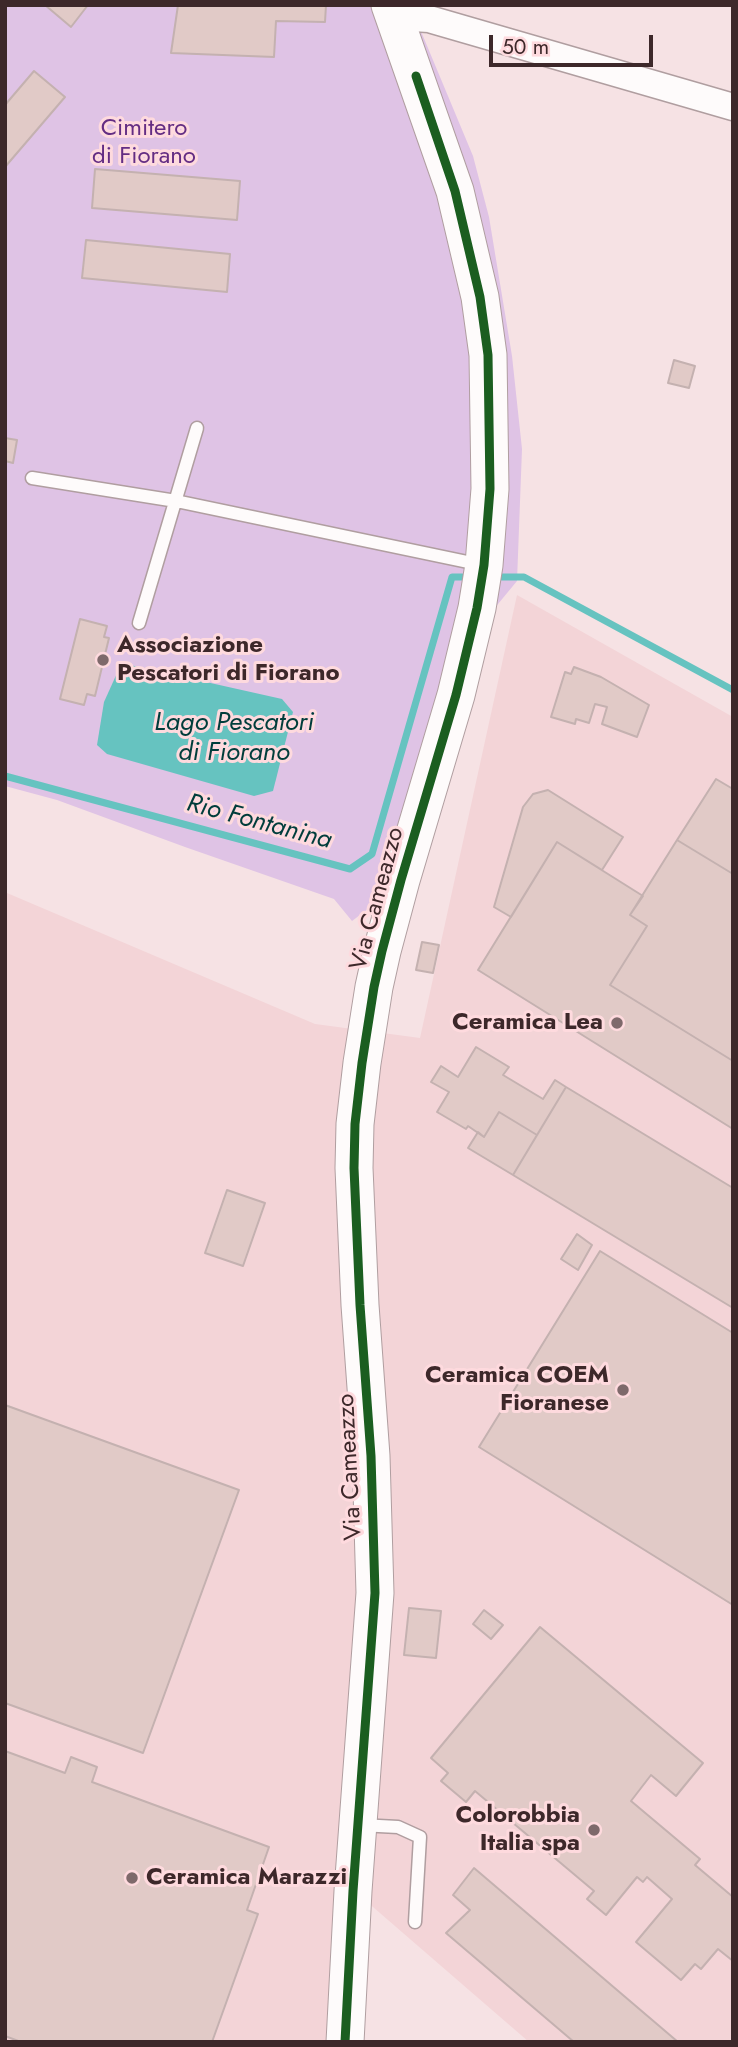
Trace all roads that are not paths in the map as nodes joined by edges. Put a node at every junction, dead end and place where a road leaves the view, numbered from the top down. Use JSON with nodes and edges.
{"nodes":[{"id":1,"x":394,"y":14,"type":"edge"},
{"id":2,"x":733,"y":107,"type":"edge"},
{"id":3,"x":197,"y":428,"type":"dead end"},
{"id":4,"x":32,"y":478,"type":"dead end"},
{"id":5,"x":176,"y":501,"type":"junction"},
{"id":6,"x":484,"y":565,"type":"junction"},
{"id":7,"x":139,"y":623,"type":"dead end"},
{"id":8,"x":358,"y":1825,"type":"junction"},
{"id":9,"x":415,"y":1922,"type":"dead end"},
{"id":10,"x":345,"y":2042,"type":"edge"}],
"edges":[{"from":1,"to":2,"type":"street"},
{"from":1,"to":6,"type":"street","name":"Via Cameazzo"},
{"from":3,"to":5,"type":"lane"},
{"from":4,"to":5,"type":"lane"},
{"from":5,"to":6,"type":"lane"},
{"from":5,"to":7,"type":"lane"},
{"from":6,"to":8,"type":"street","name":"Via Cameazzo"},
{"from":8,"to":9,"type":"lane"},
{"from":8,"to":10,"type":"street","name":"Via Cameazzo"}]}
